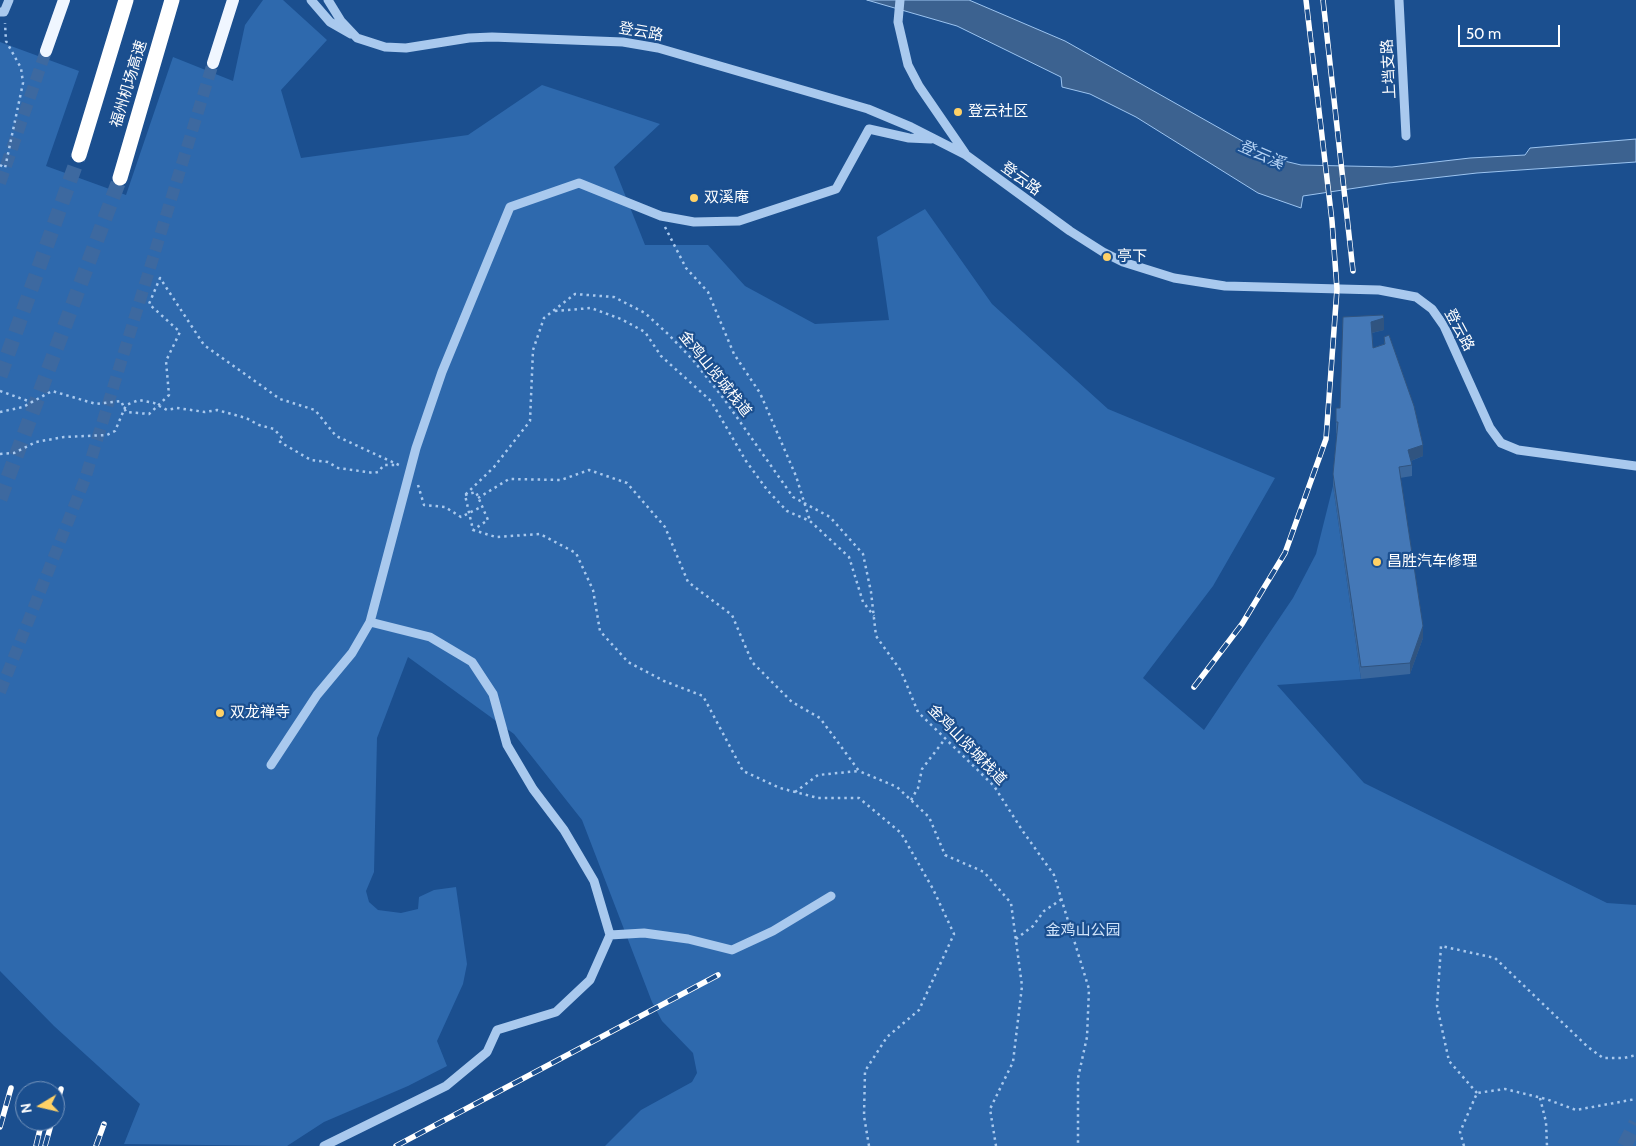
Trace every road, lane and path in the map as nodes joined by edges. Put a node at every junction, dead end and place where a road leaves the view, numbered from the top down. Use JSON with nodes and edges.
{"nodes":[{"id":1,"x":9,"y":0,"type":"edge"},
{"id":2,"x":64,"y":0,"type":"edge"},
{"id":3,"x":126,"y":0,"type":"edge"},
{"id":4,"x":172,"y":0,"type":"edge"},
{"id":5,"x":233,"y":0,"type":"edge"},
{"id":6,"x":311,"y":0,"type":"edge"},
{"id":7,"x":318,"y":0,"type":"edge"},
{"id":8,"x":328,"y":0,"type":"edge"},
{"id":9,"x":1399,"y":0,"type":"edge"},
{"id":10,"x":899,"y":4,"type":"edge"},
{"id":11,"x":2,"y":12,"type":"edge"},
{"id":12,"x":338,"y":27,"type":"junction"},
{"id":13,"x":358,"y":38,"type":"junction"},
{"id":14,"x":46,"y":51,"type":"tunnel mouth"},
{"id":15,"x":213,"y":63,"type":"tunnel mouth"},
{"id":16,"x":1406,"y":136,"type":"dead end"},
{"id":17,"x":935,"y":139,"type":"junction"},
{"id":18,"x":78,"y":155,"type":"tunnel mouth"},
{"id":19,"x":966,"y":155,"type":"junction"},
{"id":20,"x":0,"y":165,"type":"edge"},
{"id":21,"x":120,"y":178,"type":"tunnel mouth"},
{"id":22,"x":661,"y":216,"type":"junction"},
{"id":23,"x":555,"y":311,"type":"junction"},
{"id":24,"x":0,"y":391,"type":"edge"},
{"id":25,"x":32,"y":402,"type":"junction"},
{"id":26,"x":158,"y":405,"type":"junction"},
{"id":27,"x":124,"y":408,"type":"junction"},
{"id":28,"x":0,"y":412,"type":"edge"},
{"id":29,"x":0,"y":454,"type":"edge"},
{"id":30,"x":398,"y":465,"type":"junction"},
{"id":31,"x":1636,"y":466,"type":"edge"},
{"id":32,"x":408,"y":480,"type":"junction"},
{"id":33,"x":466,"y":495,"type":"junction"},
{"id":34,"x":478,"y":498,"type":"junction"},
{"id":35,"x":483,"y":506,"type":"junction"},
{"id":36,"x":810,"y":521,"type":"junction"},
{"id":37,"x":473,"y":530,"type":"junction"},
{"id":38,"x":874,"y":616,"type":"junction"},
{"id":39,"x":370,"y":622,"type":"junction"},
{"id":40,"x":945,"y":739,"type":"junction"},
{"id":41,"x":271,"y":765,"type":"dead end"},
{"id":42,"x":859,"y":771,"type":"junction"},
{"id":43,"x":795,"y":792,"type":"junction"},
{"id":44,"x":911,"y":800,"type":"junction"},
{"id":45,"x":832,"y":896,"type":"dead end"},
{"id":46,"x":1062,"y":899,"type":"junction"},
{"id":47,"x":610,"y":935,"type":"junction"},
{"id":48,"x":1016,"y":939,"type":"junction"},
{"id":49,"x":1636,"y":1055,"type":"edge"},
{"id":50,"x":1477,"y":1093,"type":"junction"},
{"id":51,"x":1540,"y":1098,"type":"junction"},
{"id":52,"x":1636,"y":1099,"type":"edge"},
{"id":53,"x":324,"y":1146,"type":"edge"},
{"id":54,"x":869,"y":1146,"type":"edge"},
{"id":55,"x":996,"y":1146,"type":"edge"},
{"id":56,"x":1078,"y":1146,"type":"edge"},
{"id":57,"x":1464,"y":1146,"type":"edge"},
{"id":58,"x":1547,"y":1146,"type":"edge"}],
"edges":[{"from":1,"to":11,"type":"street"},
{"from":2,"to":14,"type":"main road"},
{"from":3,"to":18,"type":"highway","name":"福州机场高速"},
{"from":4,"to":21,"type":"highway","name":"福州机场高速"},
{"from":5,"to":15,"type":"main road"},
{"from":6,"to":12,"type":"street"},
{"from":7,"to":12,"type":"street"},
{"from":8,"to":13,"type":"street","name":"登云路"},
{"from":9,"to":16,"type":"street","name":"上垱支路"},
{"from":10,"to":19,"type":"street"},
{"from":11,"to":20,"type":"path"},
{"from":12,"to":13,"type":"street"},
{"from":13,"to":17,"type":"street","name":"登云路"},
{"from":17,"to":19,"type":"street","name":"登云路"},
{"from":17,"to":22,"type":"street"},
{"from":19,"to":31,"type":"street","name":"登云路"},
{"from":22,"to":32,"type":"street"},
{"from":22,"to":36,"type":"path"},
{"from":23,"to":33,"type":"path","name":"金鸡山览城栈道","bridge":true},
{"from":23,"to":36,"type":"path"},
{"from":23,"to":38,"type":"path","name":"金鸡山览城栈道","bridge":true},
{"from":24,"to":25,"type":"path"},
{"from":25,"to":27,"type":"path"},
{"from":25,"to":28,"type":"path"},
{"from":26,"to":27,"type":"path"},
{"from":26,"to":27,"type":"path"},
{"from":26,"to":30,"type":"path"},
{"from":26,"to":30,"type":"path"},
{"from":27,"to":29,"type":"path"},
{"from":30,"to":32,"type":"path"},
{"from":32,"to":35,"type":"path"},
{"from":32,"to":39,"type":"street"},
{"from":33,"to":34,"type":"path"},
{"from":33,"to":37,"type":"path","bridge":true},
{"from":34,"to":35,"type":"path"},
{"from":34,"to":42,"type":"path"},
{"from":35,"to":37,"type":"path"},
{"from":36,"to":38,"type":"path"},
{"from":37,"to":43,"type":"path","bridge":true},
{"from":38,"to":40,"type":"path","name":"金鸡山览城栈道","bridge":true},
{"from":39,"to":41,"type":"street"},
{"from":39,"to":47,"type":"street"},
{"from":40,"to":44,"type":"path"},
{"from":40,"to":46,"type":"path","name":"金鸡山览城栈道","bridge":true},
{"from":42,"to":43,"type":"path"},
{"from":42,"to":44,"type":"path"},
{"from":43,"to":54,"type":"path","bridge":true},
{"from":44,"to":48,"type":"path"},
{"from":45,"to":47,"type":"street"},
{"from":46,"to":48,"type":"path"},
{"from":46,"to":56,"type":"path","name":"金鸡山览城栈道","bridge":true},
{"from":47,"to":53,"type":"street"},
{"from":48,"to":55,"type":"path"},
{"from":49,"to":50,"type":"path","bridge":true},
{"from":50,"to":51,"type":"path","bridge":true},
{"from":50,"to":57,"type":"path","bridge":true},
{"from":51,"to":52,"type":"path","bridge":true},
{"from":51,"to":58,"type":"path"}]}
